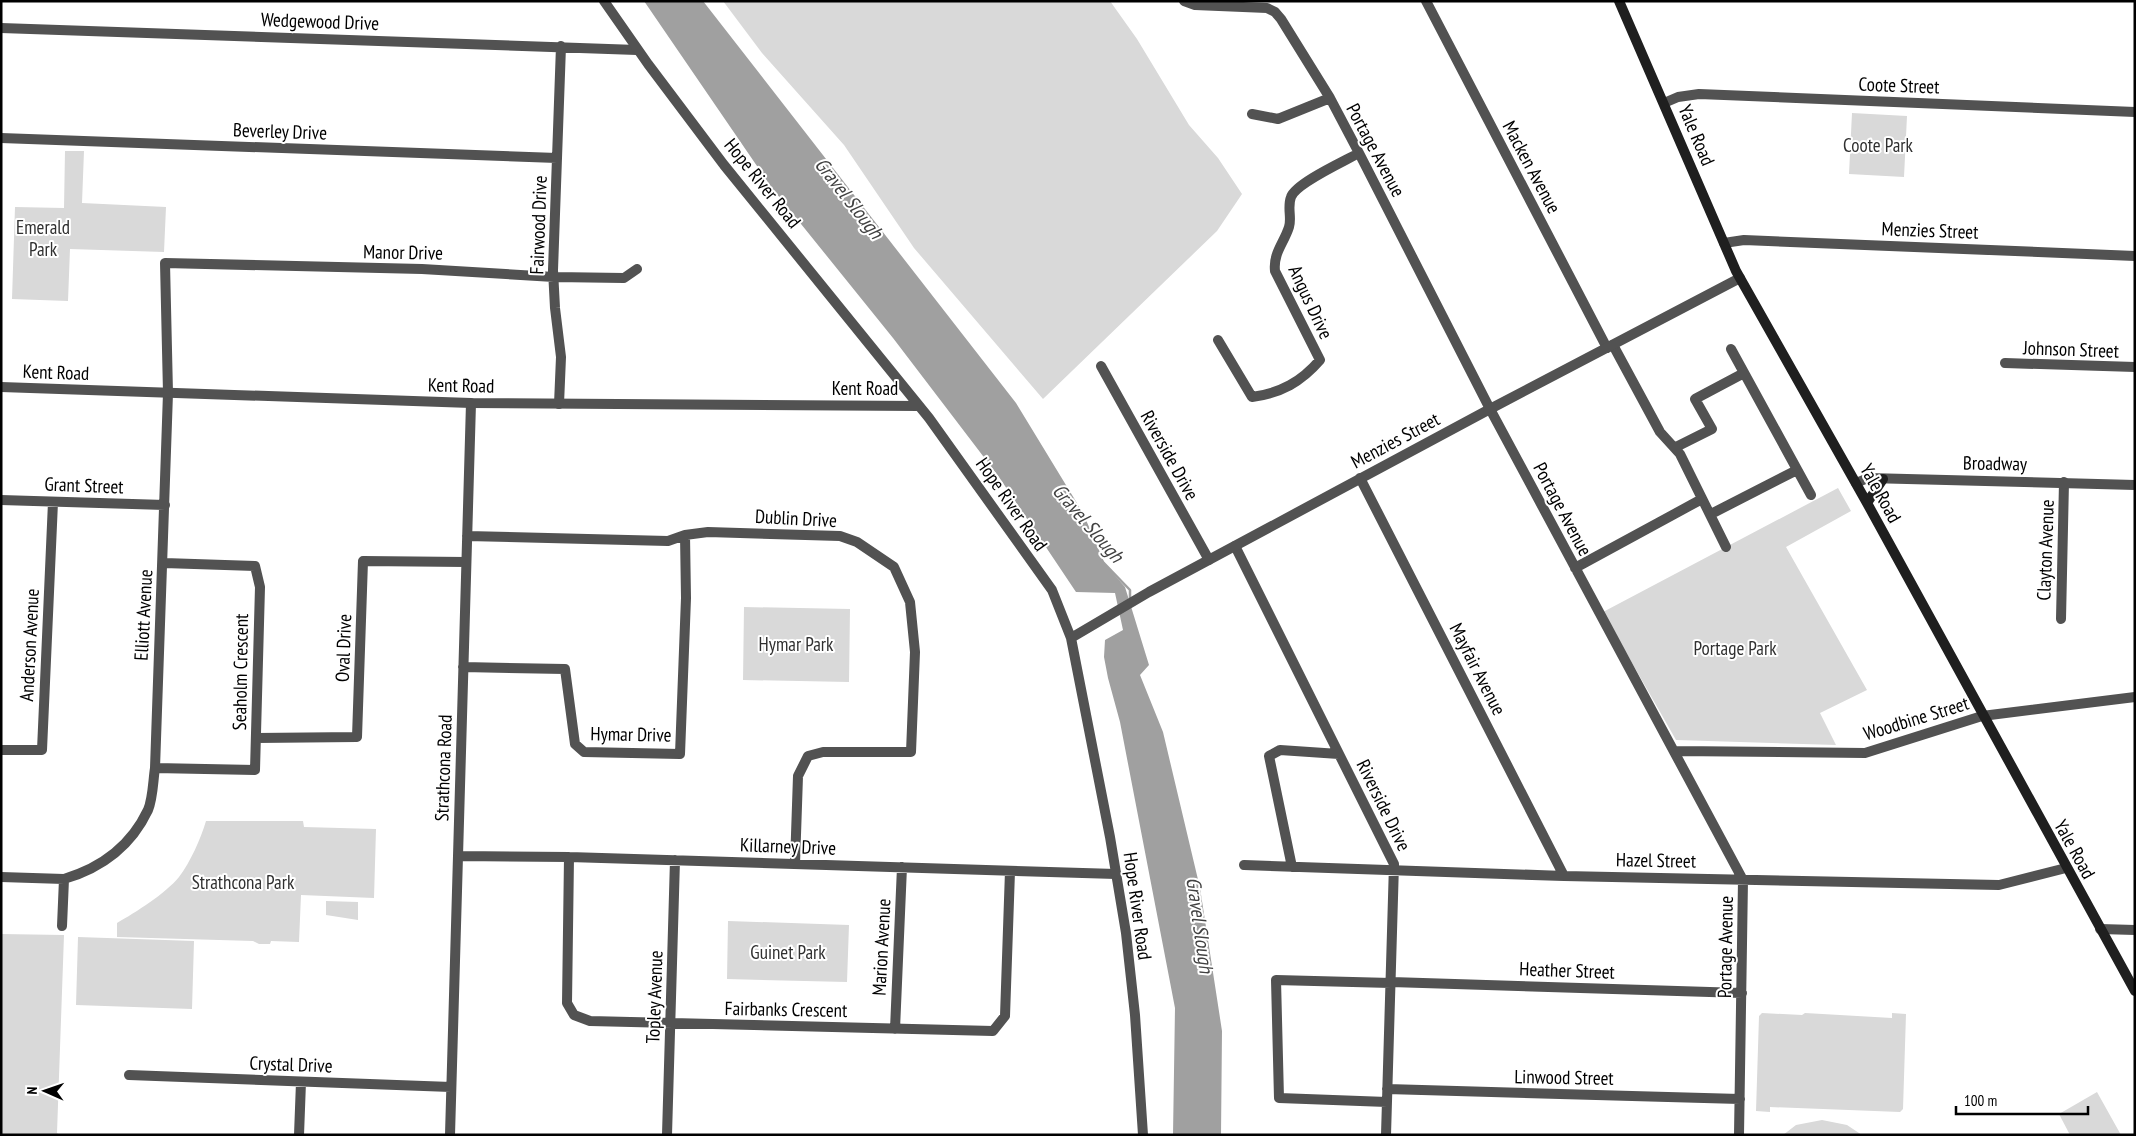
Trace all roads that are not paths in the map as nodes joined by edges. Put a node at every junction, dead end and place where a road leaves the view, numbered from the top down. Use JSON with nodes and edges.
{"nodes":[{"id":1,"x":604,"y":1,"type":"edge"},
{"id":2,"x":1184,"y":1,"type":"edge"},
{"id":3,"x":1426,"y":1,"type":"edge"},
{"id":4,"x":1619,"y":1,"type":"edge"},
{"id":5,"x":1,"y":28,"type":"edge"},
{"id":6,"x":561,"y":46,"type":"junction"},
{"id":7,"x":637,"y":50,"type":"junction"},
{"id":8,"x":1330,"y":98,"type":"junction"},
{"id":9,"x":1664,"y":103,"type":"junction"},
{"id":10,"x":2135,"y":112,"type":"edge"},
{"id":11,"x":1252,"y":114,"type":"dead end"},
{"id":12,"x":1,"y":138,"type":"edge"},
{"id":13,"x":1359,"y":153,"type":"junction"},
{"id":14,"x":557,"y":158,"type":"junction"},
{"id":15,"x":1724,"y":243,"type":"junction"},
{"id":16,"x":2135,"y":256,"type":"edge"},
{"id":17,"x":165,"y":263,"type":"joint"},
{"id":18,"x":637,"y":269,"type":"dead end"},
{"id":19,"x":554,"y":277,"type":"junction"},
{"id":20,"x":1740,"y":278,"type":"junction"},
{"id":21,"x":1218,"y":340,"type":"dead end"},
{"id":22,"x":1610,"y":347,"type":"junction"},
{"id":23,"x":1730,"y":349,"type":"dead end"},
{"id":24,"x":2005,"y":363,"type":"dead end"},
{"id":25,"x":1101,"y":366,"type":"dead end"},
{"id":26,"x":2135,"y":367,"type":"edge"},
{"id":27,"x":1744,"y":373,"type":"junction"},
{"id":28,"x":1,"y":387,"type":"edge"},
{"id":29,"x":168,"y":393,"type":"junction"},
{"id":30,"x":471,"y":403,"type":"junction"},
{"id":31,"x":560,"y":404,"type":"junction"},
{"id":32,"x":919,"y":406,"type":"junction"},
{"id":33,"x":1490,"y":409,"type":"junction"},
{"id":34,"x":1676,"y":447,"type":"junction"},
{"id":35,"x":1797,"y":470,"type":"junction"},
{"id":36,"x":1360,"y":478,"type":"junction"},
{"id":37,"x":1883,"y":478,"type":"junction"},
{"id":38,"x":2064,"y":482,"type":"junction"},
{"id":39,"x":1856,"y":483,"type":"junction"},
{"id":40,"x":2135,"y":485,"type":"edge"},
{"id":41,"x":1811,"y":495,"type":"dead end"},
{"id":42,"x":1702,"y":499,"type":"junction"},
{"id":43,"x":1,"y":500,"type":"edge"},
{"id":44,"x":53,"y":502,"type":"junction"},
{"id":45,"x":1867,"y":503,"type":"junction"},
{"id":46,"x":165,"y":504,"type":"junction"},
{"id":47,"x":1711,"y":514,"type":"junction"},
{"id":48,"x":685,"y":535,"type":"junction"},
{"id":49,"x":467,"y":536,"type":"junction"},
{"id":50,"x":1235,"y":546,"type":"junction"},
{"id":51,"x":1726,"y":547,"type":"dead end"},
{"id":52,"x":1209,"y":560,"type":"junction"},
{"id":53,"x":466,"y":562,"type":"junction"},
{"id":54,"x":164,"y":563,"type":"junction"},
{"id":55,"x":1575,"y":568,"type":"junction"},
{"id":56,"x":2061,"y":619,"type":"dead end"},
{"id":57,"x":1071,"y":638,"type":"junction"},
{"id":58,"x":463,"y":667,"type":"junction"},
{"id":59,"x":2135,"y":697,"type":"edge"},
{"id":60,"x":1982,"y":716,"type":"junction"},
{"id":61,"x":256,"y":738,"type":"junction"},
{"id":62,"x":1,"y":750,"type":"edge"},
{"id":63,"x":1676,"y":752,"type":"junction"},
{"id":64,"x":1339,"y":754,"type":"junction"},
{"id":65,"x":155,"y":768,"type":"junction"},
{"id":66,"x":458,"y":856,"type":"junction"},
{"id":67,"x":569,"y":857,"type":"junction"},
{"id":68,"x":675,"y":860,"type":"junction"},
{"id":69,"x":794,"y":864,"type":"junction"},
{"id":70,"x":1244,"y":865,"type":"dead end"},
{"id":71,"x":902,"y":867,"type":"junction"},
{"id":72,"x":1292,"y":867,"type":"junction"},
{"id":73,"x":2066,"y":868,"type":"junction"},
{"id":74,"x":1394,"y":870,"type":"junction"},
{"id":75,"x":1010,"y":871,"type":"junction"},
{"id":76,"x":1116,"y":874,"type":"junction"},
{"id":77,"x":1,"y":876,"type":"edge"},
{"id":78,"x":1564,"y":876,"type":"junction"},
{"id":79,"x":64,"y":879,"type":"junction"},
{"id":80,"x":1744,"y":880,"type":"junction"},
{"id":81,"x":62,"y":926,"type":"dead end"},
{"id":82,"x":2100,"y":928,"type":"junction"},
{"id":83,"x":2135,"y":930,"type":"edge"},
{"id":84,"x":1391,"y":982,"type":"junction"},
{"id":85,"x":2135,"y":991,"type":"edge"},
{"id":86,"x":1742,"y":993,"type":"junction"},
{"id":87,"x":670,"y":1023,"type":"junction"},
{"id":88,"x":895,"y":1029,"type":"junction"},
{"id":89,"x":129,"y":1075,"type":"dead end"},
{"id":90,"x":301,"y":1082,"type":"junction"},
{"id":91,"x":451,"y":1087,"type":"junction"},
{"id":92,"x":1387,"y":1090,"type":"junction"},
{"id":93,"x":1740,"y":1099,"type":"junction"},
{"id":94,"x":1387,"y":1102,"type":"junction"},
{"id":95,"x":299,"y":1135,"type":"edge"},
{"id":96,"x":450,"y":1135,"type":"edge"},
{"id":97,"x":667,"y":1135,"type":"edge"},
{"id":98,"x":1143,"y":1135,"type":"edge"},
{"id":99,"x":1386,"y":1135,"type":"edge"},
{"id":100,"x":1739,"y":1135,"type":"edge"}],
"edges":[{"from":1,"to":7,"type":"street","name":"Hope River Road"},
{"from":2,"to":8,"type":"street","name":"Portage Avenue"},
{"from":3,"to":22,"type":"street","name":"Macken Avenue"},
{"from":4,"to":9,"type":"main road","name":"Yale Road"},
{"from":5,"to":6,"type":"street","name":"Wedgewood Drive"},
{"from":6,"to":7,"type":"street","name":"Wedgewood Drive"},
{"from":6,"to":14,"type":"street","name":"Fairwood Drive"},
{"from":7,"to":32,"type":"street","name":"Hope River Road"},
{"from":8,"to":11,"type":"street"},
{"from":8,"to":13,"type":"street","name":"Portage Avenue"},
{"from":9,"to":10,"type":"street","name":"Coote Street"},
{"from":9,"to":15,"type":"main road","name":"Yale Road"},
{"from":12,"to":14,"type":"street","name":"Beverley Drive"},
{"from":13,"to":21,"type":"street","name":"Angus Drive"},
{"from":13,"to":33,"type":"street","name":"Portage Avenue"},
{"from":14,"to":19,"type":"street","name":"Fairwood Drive"},
{"from":15,"to":16,"type":"street","name":"Menzies Street"},
{"from":15,"to":20,"type":"main road","name":"Yale Road"},
{"from":17,"to":19,"type":"street","name":"Manor Drive"},
{"from":17,"to":29,"type":"street","name":"Elliott Avenue"},
{"from":18,"to":19,"type":"street","name":"Manor Drive"},
{"from":19,"to":31,"type":"street","name":"Fairwood Drive"},
{"from":20,"to":22,"type":"street","name":"Menzies Street"},
{"from":20,"to":39,"type":"main road","name":"Yale Road"},
{"from":22,"to":33,"type":"street","name":"Menzies Street"},
{"from":22,"to":34,"type":"street","name":"Macken Avenue"},
{"from":23,"to":27,"type":"street"},
{"from":24,"to":26,"type":"street","name":"Johnson Street"},
{"from":25,"to":52,"type":"street","name":"Riverside Drive"},
{"from":27,"to":34,"type":"street"},
{"from":27,"to":35,"type":"street"},
{"from":28,"to":29,"type":"street","name":"Kent Road"},
{"from":29,"to":30,"type":"street","name":"Kent Road"},
{"from":29,"to":46,"type":"street","name":"Elliott Avenue"},
{"from":30,"to":31,"type":"street","name":"Kent Road"},
{"from":30,"to":49,"type":"street","name":"Strathcona Road"},
{"from":31,"to":32,"type":"street","name":"Kent Road"},
{"from":32,"to":57,"type":"street","name":"Hope River Road"},
{"from":33,"to":36,"type":"street","name":"Menzies Street"},
{"from":33,"to":55,"type":"street","name":"Portage Avenue"},
{"from":34,"to":42,"type":"street","name":"Macken Avenue"},
{"from":35,"to":41,"type":"street"},
{"from":35,"to":47,"type":"street"},
{"from":36,"to":50,"type":"street","name":"Menzies Street"},
{"from":36,"to":78,"type":"street","name":"Mayfair Avenue"},
{"from":37,"to":38,"type":"street","name":"Broadway"},
{"from":37,"to":39,"type":"street","name":"Broadway"},
{"from":37,"to":45,"type":"main road"},
{"from":38,"to":40,"type":"street","name":"Broadway"},
{"from":38,"to":56,"type":"street","name":"Clayton Avenue"},
{"from":39,"to":45,"type":"main road","name":"Yale Road"},
{"from":42,"to":47,"type":"street","name":"Macken Avenue"},
{"from":42,"to":55,"type":"street"},
{"from":43,"to":44,"type":"street","name":"Grant Street"},
{"from":44,"to":46,"type":"street","name":"Grant Street"},
{"from":44,"to":62,"type":"street","name":"Anderson Avenue"},
{"from":45,"to":60,"type":"main road","name":"Yale Road"},
{"from":46,"to":54,"type":"street","name":"Elliott Avenue"},
{"from":47,"to":51,"type":"street","name":"Macken Avenue"},
{"from":48,"to":49,"type":"street","name":"Dublin Drive"},
{"from":48,"to":58,"type":"street","name":"Hymar Drive"},
{"from":48,"to":69,"type":"street","name":"Dublin Drive"},
{"from":49,"to":53,"type":"street","name":"Strathcona Road"},
{"from":50,"to":52,"type":"street","name":"Menzies Street"},
{"from":50,"to":64,"type":"street","name":"Riverside Drive"},
{"from":52,"to":57,"type":"street","name":"Menzies Street"},
{"from":53,"to":58,"type":"street","name":"Strathcona Road"},
{"from":53,"to":61,"type":"street","name":"Oval Drive"},
{"from":54,"to":61,"type":"street","name":"Seaholm Crescent"},
{"from":54,"to":65,"type":"street","name":"Elliott Avenue"},
{"from":55,"to":63,"type":"street","name":"Portage Avenue"},
{"from":57,"to":76,"type":"street","name":"Hope River Road"},
{"from":58,"to":66,"type":"street","name":"Strathcona Road"},
{"from":59,"to":60,"type":"street","name":"Woodbine Street"},
{"from":60,"to":63,"type":"street","name":"Woodbine Street"},
{"from":60,"to":73,"type":"main road","name":"Yale Road"},
{"from":61,"to":65,"type":"street","name":"Seaholm Crescent"},
{"from":63,"to":80,"type":"street","name":"Portage Avenue"},
{"from":64,"to":72,"type":"street"},
{"from":64,"to":74,"type":"street","name":"Riverside Drive"},
{"from":65,"to":79,"type":"street","name":"Elliott Avenue"},
{"from":66,"to":67,"type":"street","name":"Killarney Drive"},
{"from":66,"to":91,"type":"street","name":"Strathcona Road"},
{"from":67,"to":68,"type":"street","name":"Killarney Drive"},
{"from":67,"to":87,"type":"street","name":"Fairbanks Crescent"},
{"from":68,"to":69,"type":"street","name":"Killarney Drive"},
{"from":68,"to":87,"type":"street","name":"Topley Avenue"},
{"from":69,"to":71,"type":"street","name":"Killarney Drive"},
{"from":70,"to":72,"type":"street","name":"Hazel Street"},
{"from":71,"to":75,"type":"street","name":"Killarney Drive"},
{"from":71,"to":88,"type":"street","name":"Marion Avenue"},
{"from":72,"to":74,"type":"street","name":"Hazel Street"},
{"from":73,"to":80,"type":"street","name":"Hazel Street"},
{"from":73,"to":82,"type":"main road","name":"Yale Road"},
{"from":74,"to":78,"type":"street","name":"Hazel Street"},
{"from":74,"to":84,"type":"street","name":"Riverside Drive"},
{"from":75,"to":76,"type":"street","name":"Killarney Drive"},
{"from":75,"to":88,"type":"street","name":"Fairbanks Crescent"},
{"from":76,"to":98,"type":"street","name":"Hope River Road"},
{"from":77,"to":79,"type":"street"},
{"from":78,"to":80,"type":"street","name":"Hazel Street"},
{"from":79,"to":81,"type":"street"},
{"from":80,"to":86,"type":"street","name":"Portage Avenue"},
{"from":82,"to":83,"type":"street"},
{"from":82,"to":85,"type":"main road","name":"Yale Road"},
{"from":84,"to":86,"type":"street","name":"Heather Street"},
{"from":84,"to":92,"type":"street","name":"Riverside Drive"},
{"from":84,"to":94,"type":"street","name":"Heather Street"},
{"from":86,"to":93,"type":"street","name":"Portage Avenue"},
{"from":87,"to":88,"type":"street","name":"Fairbanks Crescent"},
{"from":87,"to":97,"type":"street","name":"Topley Avenue"},
{"from":89,"to":90,"type":"street","name":"Crystal Drive"},
{"from":90,"to":91,"type":"street","name":"Crystal Drive"},
{"from":90,"to":95,"type":"street"},
{"from":91,"to":96,"type":"street","name":"Strathcona Road"},
{"from":92,"to":93,"type":"street","name":"Linwood Street"},
{"from":92,"to":94,"type":"street","name":"Riverside Drive"},
{"from":93,"to":100,"type":"street","name":"Portage Avenue"},
{"from":94,"to":99,"type":"street","name":"Riverside Drive"}]}
